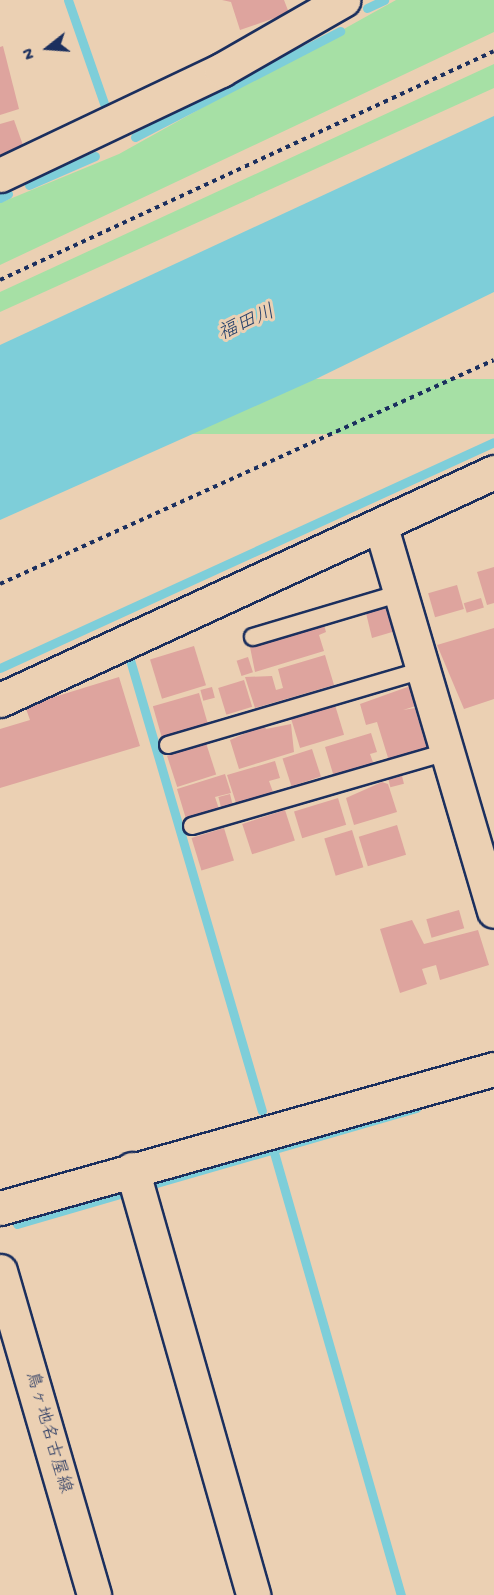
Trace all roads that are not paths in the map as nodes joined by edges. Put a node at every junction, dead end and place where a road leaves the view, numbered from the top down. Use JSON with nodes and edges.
{"nodes":[{"id":1,"x":343,"y":0,"type":"edge"},
{"id":2,"x":0,"y":175,"type":"edge"},
{"id":3,"x":494,"y":472,"type":"edge"},
{"id":4,"x":381,"y":527,"type":"junction"},
{"id":5,"x":401,"y":593,"type":"junction"},
{"id":6,"x":252,"y":637,"type":"dead end"},
{"id":7,"x":423,"y":670,"type":"junction"},
{"id":8,"x":0,"y":700,"type":"edge"},
{"id":9,"x":168,"y":745,"type":"dead end"},
{"id":10,"x":447,"y":752,"type":"junction"},
{"id":11,"x":192,"y":826,"type":"dead end"},
{"id":12,"x":494,"y":911,"type":"edge"},
{"id":13,"x":494,"y":1069,"type":"edge"},
{"id":14,"x":132,"y":1169,"type":"junction"},
{"id":15,"x":0,"y":1208,"type":"edge"},
{"id":16,"x":0,"y":1271,"type":"edge"},
{"id":17,"x":94,"y":1595,"type":"edge"},
{"id":18,"x":253,"y":1595,"type":"edge"}],
"edges":[{"from":1,"to":2,"type":"street"},
{"from":3,"to":4,"type":"street"},
{"from":4,"to":5,"type":"street"},
{"from":4,"to":8,"type":"street"},
{"from":5,"to":6,"type":"lane"},
{"from":5,"to":7,"type":"street"},
{"from":7,"to":9,"type":"lane"},
{"from":7,"to":10,"type":"street"},
{"from":10,"to":11,"type":"lane"},
{"from":10,"to":12,"type":"street"},
{"from":13,"to":14,"type":"street"},
{"from":14,"to":15,"type":"street"},
{"from":14,"to":18,"type":"street"},
{"from":16,"to":17,"type":"street","name":"鳥ヶ地名古屋線"}]}
